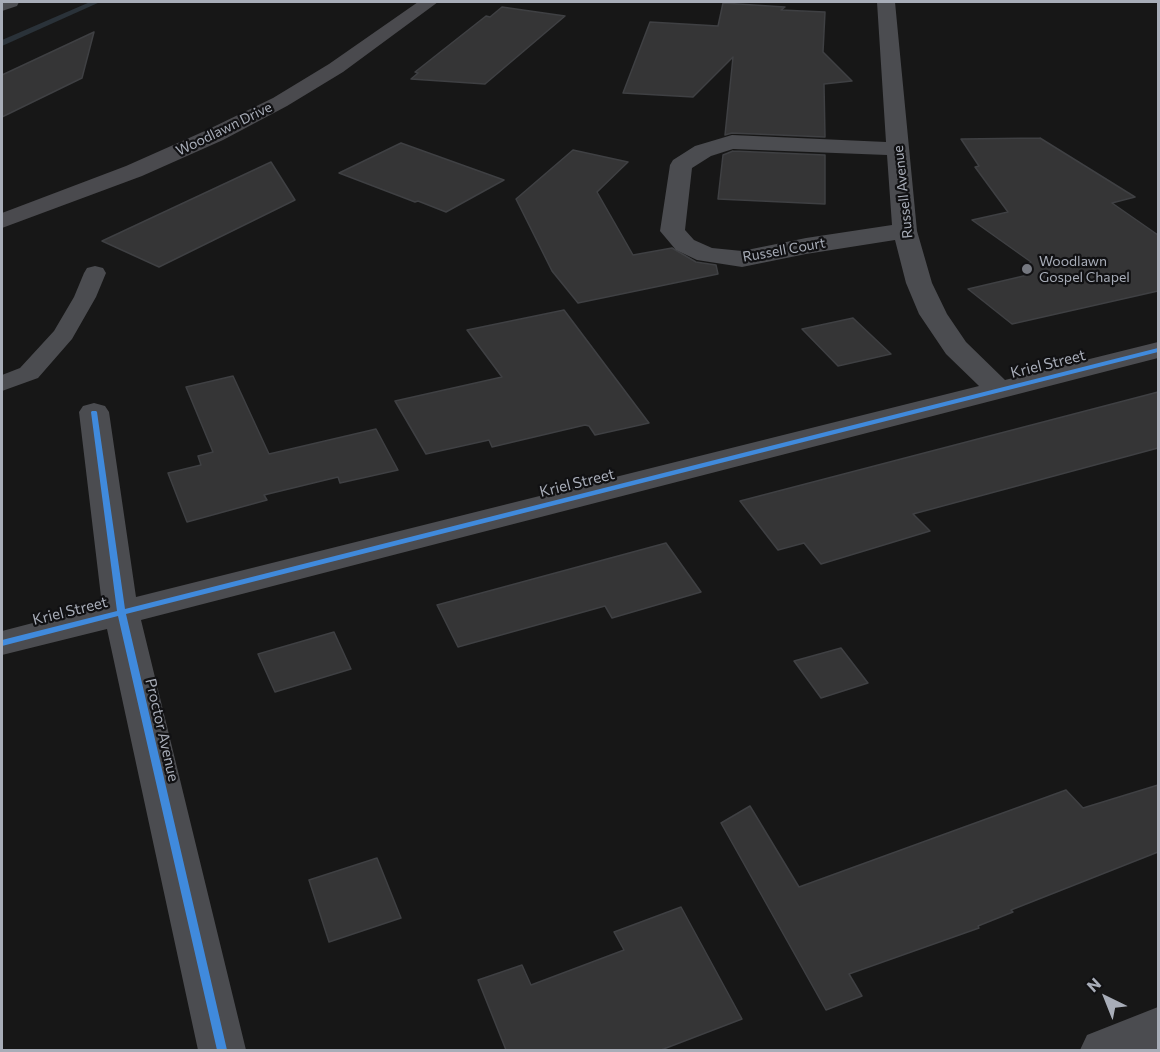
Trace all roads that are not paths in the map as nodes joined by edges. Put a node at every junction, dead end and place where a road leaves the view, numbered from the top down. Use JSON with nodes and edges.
{"nodes":[{"id":1,"x":10,"y":2,"type":"edge"},
{"id":2,"x":429,"y":2,"type":"edge"},
{"id":3,"x":885,"y":2,"type":"edge"},
{"id":4,"x":2,"y":5,"type":"edge"},
{"id":5,"x":898,"y":149,"type":"junction"},
{"id":6,"x":2,"y":221,"type":"edge"},
{"id":7,"x":905,"y":231,"type":"junction"},
{"id":8,"x":95,"y":273,"type":"dead end"},
{"id":9,"x":1158,"y":350,"type":"edge"},
{"id":10,"x":2,"y":384,"type":"edge"},
{"id":11,"x":999,"y":390,"type":"junction"},
{"id":12,"x":94,"y":412,"type":"dead end"},
{"id":13,"x":121,"y":612,"type":"junction"},
{"id":14,"x":2,"y":643,"type":"edge"},
{"id":15,"x":1158,"y":1028,"type":"edge"},
{"id":16,"x":222,"y":1050,"type":"edge"},
{"id":17,"x":1104,"y":1050,"type":"edge"}],
"edges":[{"from":1,"to":4,"type":"street"},
{"from":2,"to":6,"type":"main road","name":"Woodlawn Drive"},
{"from":3,"to":5,"type":"street","name":"Russell Avenue"},
{"from":5,"to":7,"type":"street","name":"Russell Avenue"},
{"from":5,"to":7,"type":"street","name":"Russell Court"},
{"from":7,"to":11,"type":"street","name":"Russell Avenue"},
{"from":8,"to":10,"type":"lane"},
{"from":9,"to":11,"type":"street","name":"Kriel Street"},
{"from":11,"to":13,"type":"street","name":"Kriel Street"},
{"from":12,"to":13,"type":"street","name":"Proctor Avenue"},
{"from":13,"to":14,"type":"street","name":"Kriel Street"},
{"from":13,"to":16,"type":"street","name":"Proctor Avenue"},
{"from":15,"to":17,"type":"street"}]}
